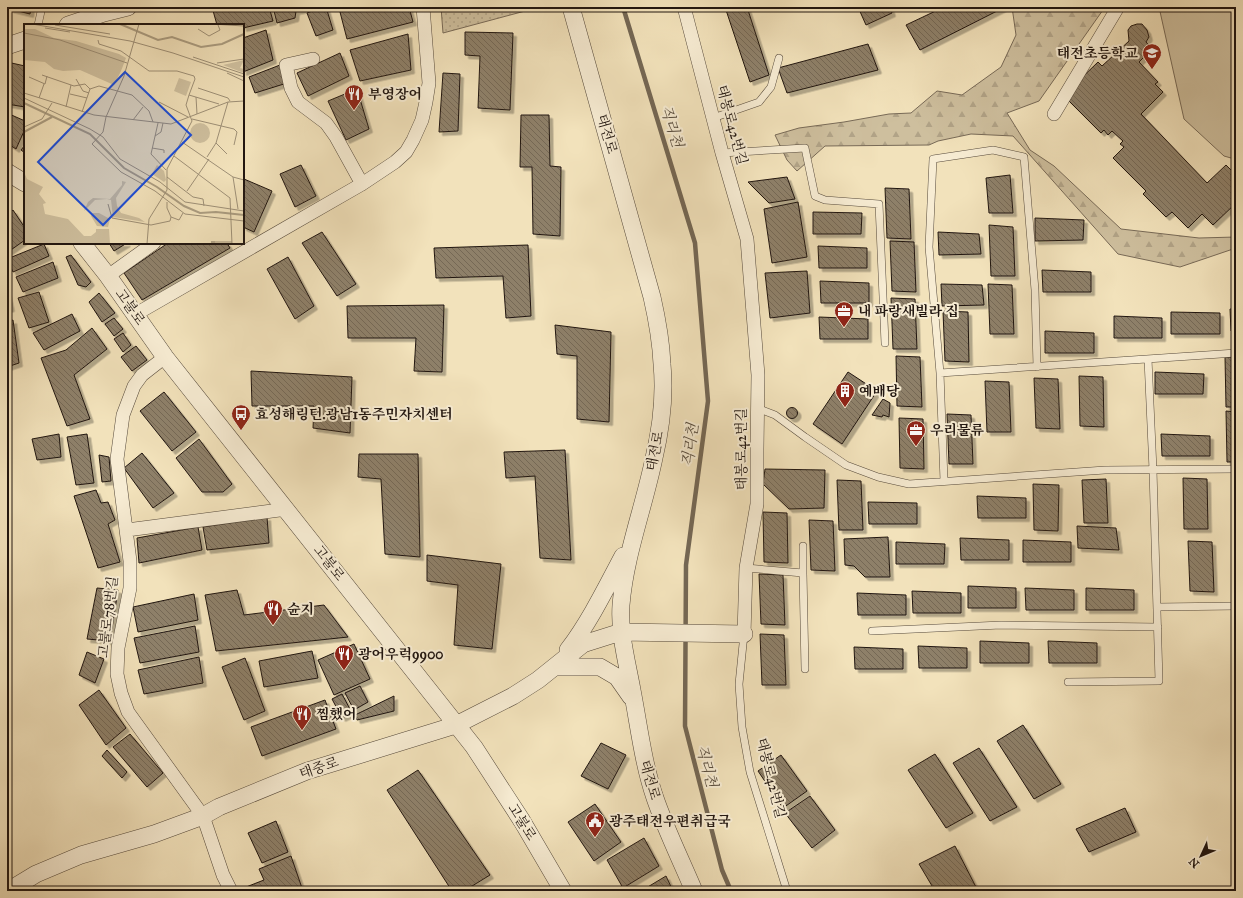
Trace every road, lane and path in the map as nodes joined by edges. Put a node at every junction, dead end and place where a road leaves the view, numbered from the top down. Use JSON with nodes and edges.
{"nodes":[{"id":1,"x":42,"y":7,"type":"edge"},
{"id":2,"x":128,"y":7,"type":"edge"},
{"id":3,"x":423,"y":7,"type":"edge"},
{"id":4,"x":572,"y":7,"type":"edge"},
{"id":5,"x":684,"y":7,"type":"edge"},
{"id":6,"x":1118,"y":7,"type":"edge"},
{"id":7,"x":104,"y":10,"type":"edge"},
{"id":8,"x":38,"y":24,"type":"edge"},
{"id":9,"x":70,"y":24,"type":"edge"},
{"id":10,"x":24,"y":40,"type":"edge"},
{"id":11,"x":7,"y":46,"type":"edge"},
{"id":12,"x":779,"y":58,"type":"dead end"},
{"id":13,"x":313,"y":59,"type":"dead end"},
{"id":14,"x":1054,"y":114,"type":"dead end"},
{"id":15,"x":713,"y":118,"type":"junction"},
{"id":16,"x":722,"y":153,"type":"junction"},
{"id":17,"x":7,"y":172,"type":"edge"},
{"id":18,"x":24,"y":182,"type":"edge"},
{"id":19,"x":362,"y":184,"type":"junction"},
{"id":20,"x":244,"y":239,"type":"edge"},
{"id":21,"x":257,"y":243,"type":"junction"},
{"id":22,"x":83,"y":244,"type":"edge"},
{"id":23,"x":153,"y":244,"type":"edge"},
{"id":24,"x":108,"y":276,"type":"junction"},
{"id":25,"x":136,"y":314,"type":"junction"},
{"id":26,"x":885,"y":343,"type":"dead end"},
{"id":27,"x":1236,"y":353,"type":"edge"},
{"id":28,"x":165,"y":357,"type":"junction"},
{"id":29,"x":1148,"y":359,"type":"junction"},
{"id":30,"x":1037,"y":367,"type":"junction"},
{"id":31,"x":940,"y":373,"type":"junction"},
{"id":32,"x":757,"y":408,"type":"junction"},
{"id":33,"x":1236,"y":469,"type":"edge"},
{"id":34,"x":1154,"y":470,"type":"junction"},
{"id":35,"x":944,"y":481,"type":"junction"},
{"id":36,"x":287,"y":509,"type":"junction"},
{"id":37,"x":636,"y":528,"type":"junction"},
{"id":38,"x":127,"y":530,"type":"junction"},
{"id":39,"x":803,"y":546,"type":"dead end"},
{"id":40,"x":746,"y":568,"type":"junction"},
{"id":41,"x":803,"y":573,"type":"junction"},
{"id":42,"x":1236,"y":606,"type":"edge"},
{"id":43,"x":1157,"y":607,"type":"junction"},
{"id":44,"x":1158,"y":627,"type":"junction"},
{"id":45,"x":872,"y":631,"type":"dead end"},
{"id":46,"x":621,"y":632,"type":"junction"},
{"id":47,"x":744,"y":634,"type":"junction"},
{"id":48,"x":554,"y":666,"type":"junction"},
{"id":49,"x":805,"y":669,"type":"dead end"},
{"id":50,"x":1068,"y":682,"type":"dead end"},
{"id":51,"x":634,"y":700,"type":"junction"},
{"id":52,"x":456,"y":725,"type":"junction"},
{"id":53,"x":203,"y":816,"type":"junction"},
{"id":54,"x":8,"y":891,"type":"edge"},
{"id":55,"x":231,"y":891,"type":"edge"},
{"id":56,"x":563,"y":891,"type":"edge"},
{"id":57,"x":694,"y":891,"type":"edge"},
{"id":58,"x":787,"y":891,"type":"edge"}],
"edges":[{"from":1,"to":8,"type":"lane"},
{"from":2,"to":7,"type":"street"},
{"from":3,"to":19,"type":"street"},
{"from":4,"to":37,"type":"street","name":"태전로"},
{"from":5,"to":15,"type":"street","name":"태봉로42번길"},
{"from":6,"to":14,"type":"street"},
{"from":7,"to":9,"type":"street"},
{"from":10,"to":11,"type":"street"},
{"from":12,"to":15,"type":"lane"},
{"from":13,"to":19,"type":"street"},
{"from":15,"to":16,"type":"street","name":"태봉로42번길"},
{"from":16,"to":26,"type":"lane"},
{"from":16,"to":32,"type":"street","name":"태봉로42번길"},
{"from":17,"to":18,"type":"street"},
{"from":19,"to":21,"type":"street"},
{"from":20,"to":21,"type":"street"},
{"from":21,"to":25,"type":"street"},
{"from":22,"to":24,"type":"street","name":"고불로"},
{"from":23,"to":24,"type":"street"},
{"from":24,"to":25,"type":"street","name":"고불로"},
{"from":25,"to":28,"type":"street","name":"고불로"},
{"from":27,"to":29,"type":"lane"},
{"from":28,"to":36,"type":"street","name":"고불로"},
{"from":28,"to":38,"type":"street","name":"고불로78번길"},
{"from":29,"to":30,"type":"lane"},
{"from":29,"to":34,"type":"lane"},
{"from":30,"to":31,"type":"lane"},
{"from":30,"to":31,"type":"lane"},
{"from":31,"to":35,"type":"lane"},
{"from":32,"to":35,"type":"lane"},
{"from":32,"to":40,"type":"street","name":"태봉로42번길"},
{"from":33,"to":34,"type":"lane"},
{"from":34,"to":35,"type":"lane"},
{"from":34,"to":43,"type":"lane"},
{"from":36,"to":38,"type":"street"},
{"from":36,"to":52,"type":"street","name":"고불로"},
{"from":37,"to":46,"type":"street","name":"태전로"},
{"from":37,"to":48,"type":"street"},
{"from":38,"to":53,"type":"street","name":"고불로78번길"},
{"from":39,"to":41,"type":"lane"},
{"from":40,"to":41,"type":"lane"},
{"from":40,"to":47,"type":"street","name":"태봉로42번길"},
{"from":41,"to":49,"type":"lane"},
{"from":42,"to":43,"type":"lane"},
{"from":43,"to":44,"type":"lane"},
{"from":44,"to":45,"type":"lane"},
{"from":44,"to":50,"type":"lane"},
{"from":46,"to":47,"type":"street","name":"태중로"},
{"from":46,"to":48,"type":"street","name":"태중로"},
{"from":46,"to":51,"type":"street","name":"태전로"},
{"from":47,"to":58,"type":"lane","name":"태봉로42번길"},
{"from":48,"to":51,"type":"street"},
{"from":48,"to":52,"type":"street","name":"태중로"},
{"from":51,"to":57,"type":"street","name":"태전로"},
{"from":52,"to":53,"type":"street","name":"태중로"},
{"from":52,"to":56,"type":"street","name":"고불로"},
{"from":53,"to":54,"type":"street","name":"태중로"},
{"from":53,"to":55,"type":"street","name":"고불로78번길"}]}
